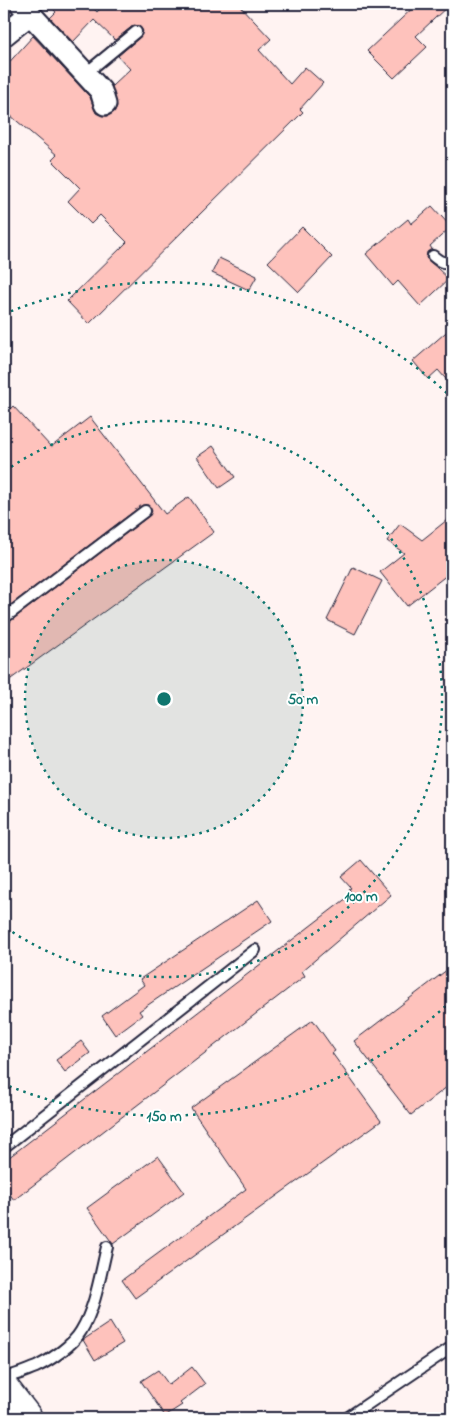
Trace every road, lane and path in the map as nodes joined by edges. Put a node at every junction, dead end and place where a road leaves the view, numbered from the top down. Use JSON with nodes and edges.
{"nodes":[{"id":1,"x":26,"y":9,"type":"edge"},
{"id":2,"x":136,"y":32,"type":"dead end"},
{"id":3,"x":4,"y":35,"type":"edge"},
{"id":4,"x":85,"y":74,"type":"junction"},
{"id":5,"x":104,"y":104,"type":"dead end"},
{"id":6,"x":433,"y":256,"type":"dead end"},
{"id":7,"x":452,"y":261,"type":"edge"},
{"id":8,"x":145,"y":511,"type":"dead end"},
{"id":9,"x":4,"y":618,"type":"edge"},
{"id":10,"x":255,"y":950,"type":"dead end"},
{"id":11,"x":4,"y":1147,"type":"edge"},
{"id":12,"x":107,"y":1247,"type":"dead end"},
{"id":13,"x":452,"y":1347,"type":"edge"},
{"id":14,"x":4,"y":1376,"type":"edge"},
{"id":15,"x":4,"y":1387,"type":"edge"},
{"id":16,"x":28,"y":1418,"type":"edge"},
{"id":17,"x":347,"y":1418,"type":"edge"}],
"edges":[{"from":1,"to":3,"type":"street"},
{"from":1,"to":4,"type":"street"},
{"from":2,"to":4,"type":"lane"},
{"from":4,"to":5,"type":"street"},
{"from":6,"to":7,"type":"lane"},
{"from":8,"to":9,"type":"lane"},
{"from":10,"to":11,"type":"lane"},
{"from":12,"to":14,"type":"lane"},
{"from":13,"to":17,"type":"lane"},
{"from":15,"to":16,"type":"street"}]}
